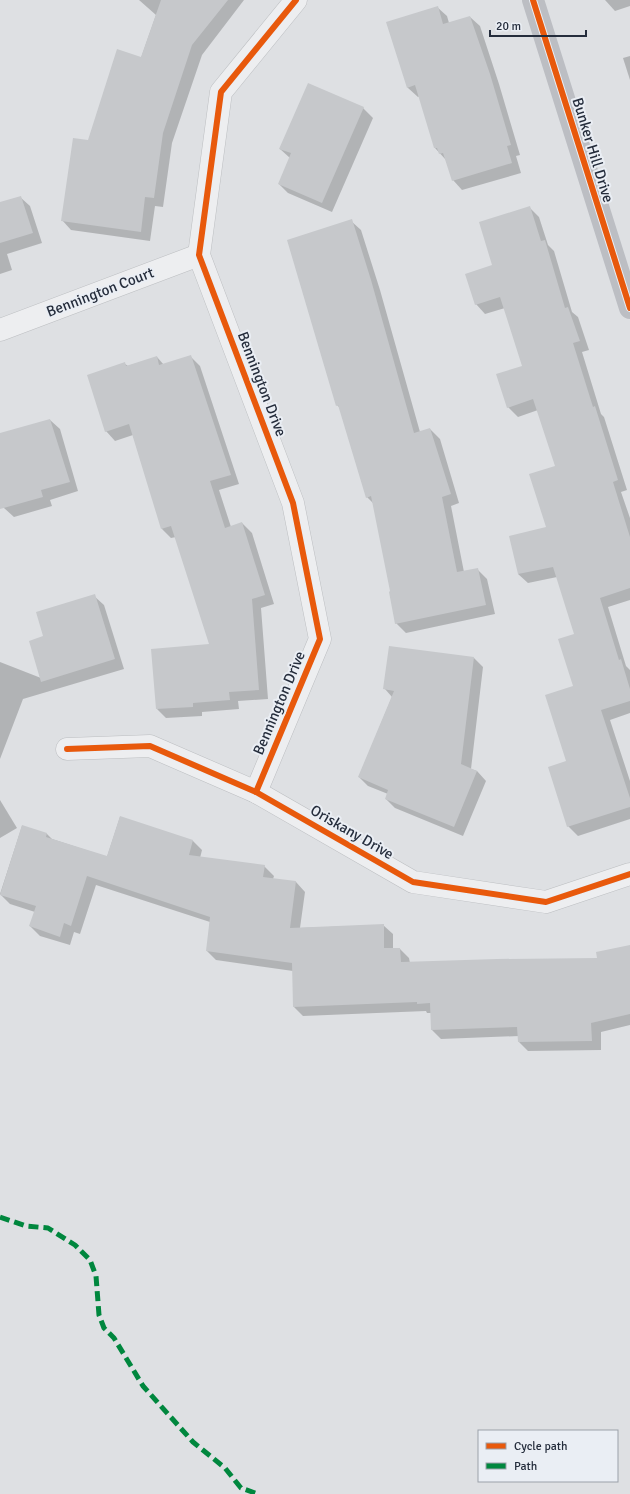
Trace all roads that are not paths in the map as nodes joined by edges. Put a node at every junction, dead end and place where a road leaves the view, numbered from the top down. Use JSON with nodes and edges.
{"nodes":[{"id":1,"x":296,"y":0,"type":"edge"},
{"id":2,"x":533,"y":0,"type":"edge"},
{"id":3,"x":199,"y":255,"type":"junction"},
{"id":4,"x":630,"y":308,"type":"edge"},
{"id":5,"x":0,"y":330,"type":"edge"},
{"id":6,"x":68,"y":749,"type":"dead end"},
{"id":7,"x":256,"y":792,"type":"junction"},
{"id":8,"x":630,"y":874,"type":"edge"}],
"edges":[{"from":1,"to":3,"type":"street","name":"Bennington Drive"},
{"from":2,"to":4,"type":"street","name":"Bunker Hill Drive"},
{"from":3,"to":5,"type":"street","name":"Bennington Court"},
{"from":3,"to":7,"type":"street","name":"Bennington Drive"},
{"from":6,"to":7,"type":"street","name":"Oriskany Drive"},
{"from":7,"to":8,"type":"street","name":"Oriskany Drive"}]}
